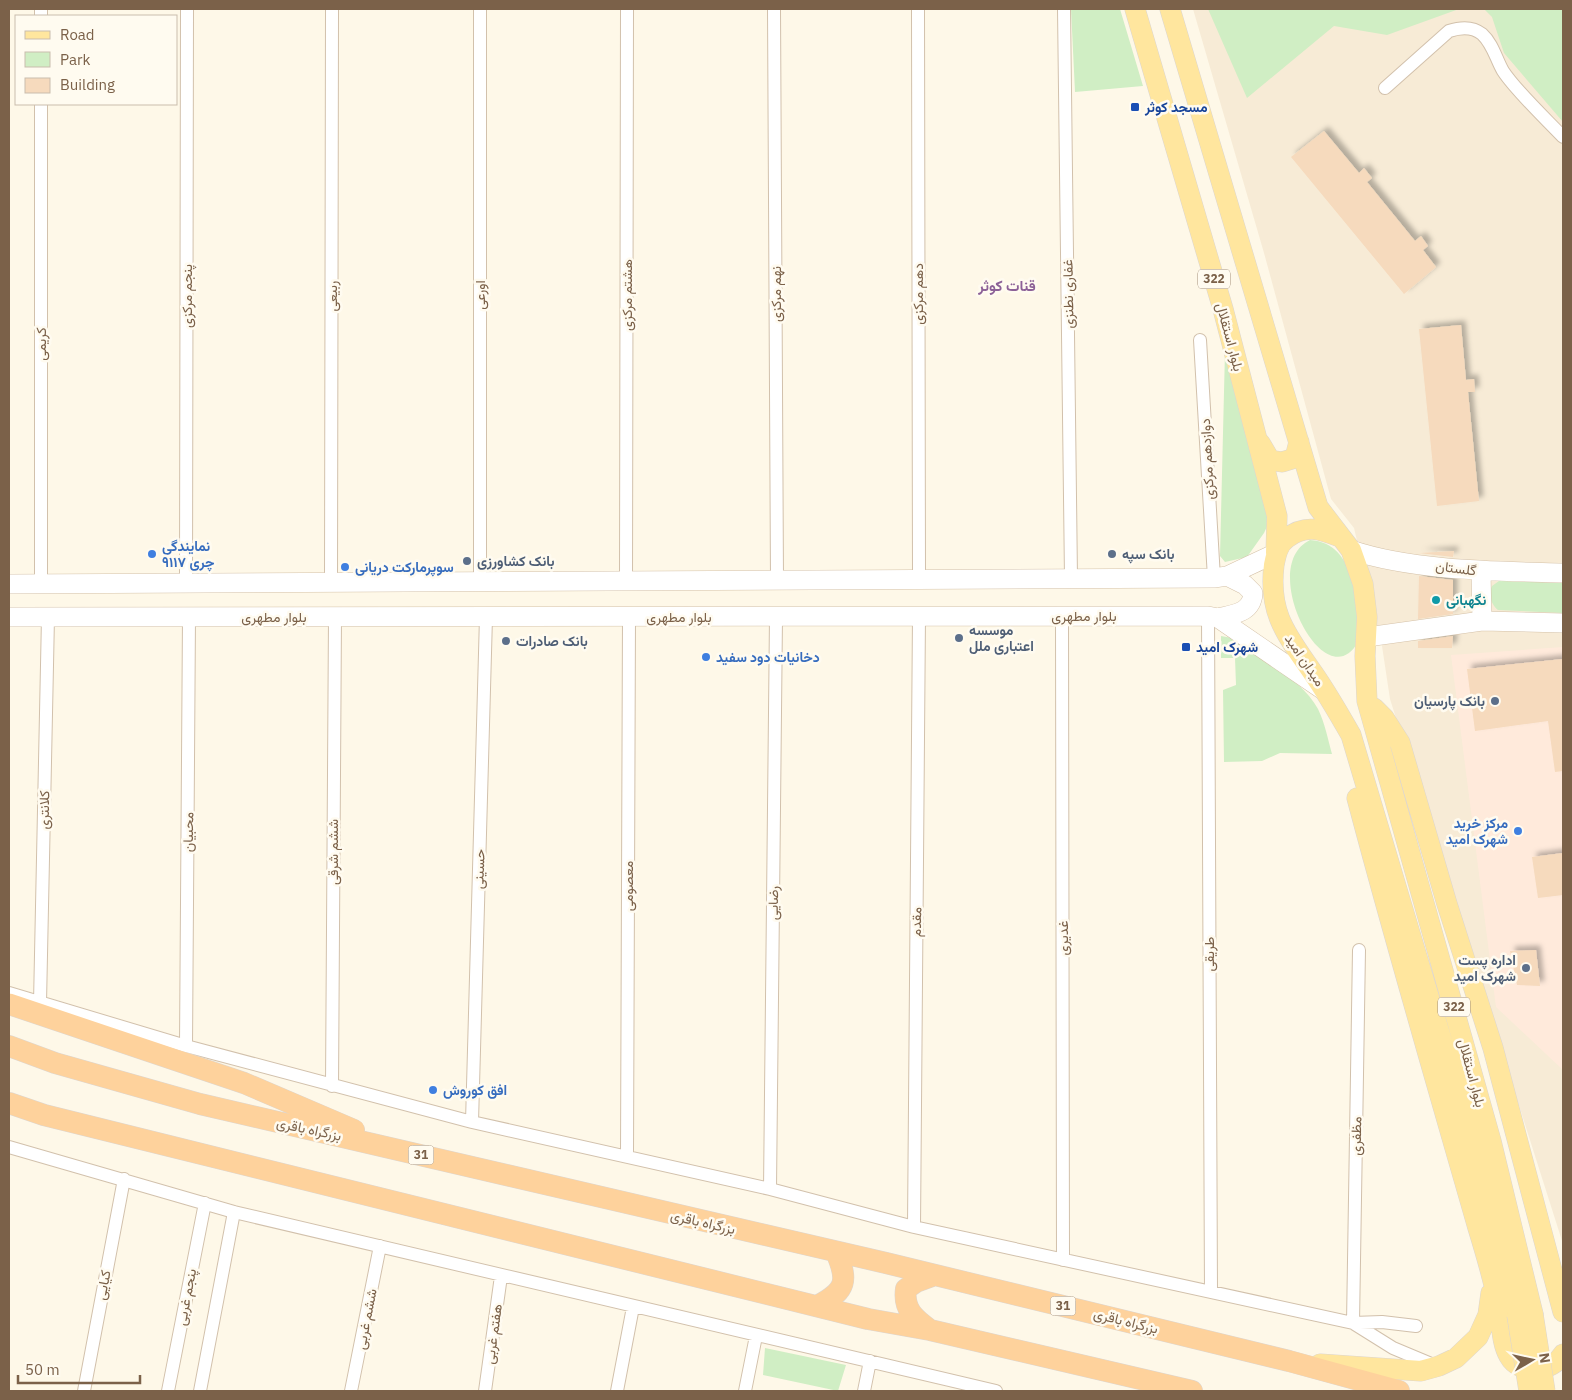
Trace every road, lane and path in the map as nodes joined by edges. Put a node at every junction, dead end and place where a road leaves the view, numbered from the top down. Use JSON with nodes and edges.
{"nodes":[{"id":1,"x":187,"y":9,"type":"edge"},
{"id":2,"x":332,"y":9,"type":"edge"},
{"id":3,"x":480,"y":9,"type":"edge"},
{"id":4,"x":627,"y":9,"type":"edge"},
{"id":5,"x":774,"y":9,"type":"edge"},
{"id":6,"x":918,"y":9,"type":"edge"},
{"id":7,"x":1064,"y":9,"type":"edge"},
{"id":8,"x":1134,"y":9,"type":"edge"},
{"id":9,"x":1170,"y":9,"type":"edge"},
{"id":10,"x":1386,"y":88,"type":"dead end"},
{"id":11,"x":41,"y":105,"type":"edge"},
{"id":12,"x":1563,"y":137,"type":"edge"},
{"id":13,"x":1200,"y":340,"type":"dead end"},
{"id":14,"x":1256,"y":437,"type":"junction"},
{"id":15,"x":1299,"y":442,"type":"junction"},
{"id":16,"x":1346,"y":544,"type":"junction"},
{"id":17,"x":1276,"y":553,"type":"junction"},
{"id":18,"x":1480,"y":571,"type":"junction"},
{"id":19,"x":1563,"y":573,"type":"edge"},
{"id":20,"x":1220,"y":577,"type":"junction"},
{"id":21,"x":1071,"y":578,"type":"junction"},
{"id":22,"x":919,"y":579,"type":"junction"},
{"id":23,"x":778,"y":580,"type":"junction"},
{"id":24,"x":626,"y":581,"type":"junction"},
{"id":25,"x":331,"y":582,"type":"junction"},
{"id":26,"x":480,"y":582,"type":"junction"},
{"id":27,"x":186,"y":583,"type":"junction"},
{"id":28,"x":9,"y":584,"type":"edge"},
{"id":29,"x":41,"y":584,"type":"junction"},
{"id":30,"x":776,"y":616,"type":"junction"},
{"id":31,"x":919,"y":616,"type":"junction"},
{"id":32,"x":1062,"y":616,"type":"junction"},
{"id":33,"x":48,"y":617,"type":"junction"},
{"id":34,"x":190,"y":617,"type":"junction"},
{"id":35,"x":334,"y":617,"type":"junction"},
{"id":36,"x":486,"y":617,"type":"junction"},
{"id":37,"x":628,"y":617,"type":"junction"},
{"id":38,"x":1213,"y":617,"type":"junction"},
{"id":39,"x":9,"y":618,"type":"edge"},
{"id":40,"x":1482,"y":621,"type":"junction"},
{"id":41,"x":1563,"y":624,"type":"edge"},
{"id":42,"x":1367,"y":636,"type":"junction"},
{"id":43,"x":1326,"y":692,"type":"junction"},
{"id":44,"x":1367,"y":701,"type":"junction"},
{"id":45,"x":1338,"y":712,"type":"junction"},
{"id":46,"x":1359,"y":950,"type":"dead end"},
{"id":47,"x":9,"y":993,"type":"edge"},
{"id":48,"x":40,"y":1003,"type":"junction"},
{"id":49,"x":9,"y":1004,"type":"edge"},
{"id":50,"x":9,"y":1046,"type":"edge"},
{"id":51,"x":186,"y":1046,"type":"junction"},
{"id":52,"x":332,"y":1086,"type":"junction"},
{"id":53,"x":9,"y":1103,"type":"edge"},
{"id":54,"x":9,"y":1114,"type":"edge"},
{"id":55,"x":44,"y":1115,"type":"junction"},
{"id":56,"x":472,"y":1122,"type":"junction"},
{"id":57,"x":388,"y":1146,"type":"junction"},
{"id":58,"x":9,"y":1147,"type":"edge"},
{"id":59,"x":627,"y":1156,"type":"junction"},
{"id":60,"x":124,"y":1179,"type":"junction"},
{"id":61,"x":770,"y":1189,"type":"junction"},
{"id":62,"x":204,"y":1203,"type":"junction"},
{"id":63,"x":234,"y":1212,"type":"junction"},
{"id":64,"x":914,"y":1227,"type":"junction"},
{"id":65,"x":380,"y":1246,"type":"junction"},
{"id":66,"x":836,"y":1252,"type":"junction"},
{"id":67,"x":1063,"y":1260,"type":"junction"},
{"id":68,"x":1554,"y":1269,"type":"junction"},
{"id":69,"x":935,"y":1275,"type":"junction"},
{"id":70,"x":502,"y":1276,"type":"junction"},
{"id":71,"x":1492,"y":1276,"type":"junction"},
{"id":72,"x":1563,"y":1290,"type":"edge"},
{"id":73,"x":1211,"y":1292,"type":"junction"},
{"id":74,"x":819,"y":1306,"type":"junction"},
{"id":75,"x":633,"y":1307,"type":"junction"},
{"id":76,"x":1563,"y":1312,"type":"edge"},
{"id":77,"x":1525,"y":1314,"type":"junction"},
{"id":78,"x":1353,"y":1323,"type":"junction"},
{"id":79,"x":1416,"y":1326,"type":"dead end"},
{"id":80,"x":930,"y":1330,"type":"junction"},
{"id":81,"x":756,"y":1336,"type":"junction"},
{"id":82,"x":1563,"y":1354,"type":"edge"},
{"id":83,"x":870,"y":1361,"type":"junction"},
{"id":84,"x":1289,"y":1361,"type":"junction"},
{"id":85,"x":1439,"y":1366,"type":"junction"},
{"id":86,"x":84,"y":1391,"type":"edge"},
{"id":87,"x":168,"y":1391,"type":"edge"},
{"id":88,"x":200,"y":1391,"type":"edge"},
{"id":89,"x":351,"y":1391,"type":"edge"},
{"id":90,"x":485,"y":1391,"type":"edge"},
{"id":91,"x":617,"y":1391,"type":"edge"},
{"id":92,"x":745,"y":1391,"type":"edge"},
{"id":93,"x":864,"y":1391,"type":"edge"},
{"id":94,"x":989,"y":1391,"type":"edge"},
{"id":95,"x":1192,"y":1391,"type":"edge"},
{"id":96,"x":1399,"y":1391,"type":"edge"},
{"id":97,"x":1529,"y":1391,"type":"edge"},
{"id":98,"x":1544,"y":1391,"type":"edge"}],
"edges":[{"from":1,"to":27,"type":"street","name":"پنجم مرکزی"},
{"from":2,"to":25,"type":"street","name":"ربیعی"},
{"from":3,"to":26,"type":"street","name":"اورعی"},
{"from":4,"to":24,"type":"street","name":"هشتم مرکزی"},
{"from":5,"to":23,"type":"street","name":"نهم مرکزی"},
{"from":6,"to":22,"type":"street","name":"دهم مرکزی"},
{"from":7,"to":21,"type":"street","name":"غفاری نطنزی"},
{"from":8,"to":14,"type":"main road","name":"بلوار استقلال","number":"322"},
{"from":9,"to":15,"type":"main road","number":"322"},
{"from":10,"to":12,"type":"street"},
{"from":11,"to":29,"type":"street","name":"کریمی"},
{"from":13,"to":20,"type":"street","name":"دوازدهم مرکزی"},
{"from":14,"to":15,"type":"main road"},
{"from":14,"to":17,"type":"main road","name":"بلوار استقلال","number":"322"},
{"from":15,"to":16,"type":"main road","number":"322"},
{"from":16,"to":17,"type":"main road"},
{"from":16,"to":18,"type":"main road","name":"گلستان"},
{"from":16,"to":42,"type":"main road"},
{"from":17,"to":20,"type":"main road"},
{"from":17,"to":43,"type":"main road","name":"میدان امید"},
{"from":18,"to":19,"type":"main road","name":"گلستان"},
{"from":18,"to":40,"type":"main road"},
{"from":20,"to":21,"type":"main road"},
{"from":20,"to":38,"type":"main road","name":"بلوار مطهری"},
{"from":21,"to":22,"type":"main road"},
{"from":22,"to":23,"type":"main road"},
{"from":23,"to":24,"type":"main road"},
{"from":24,"to":26,"type":"main road"},
{"from":25,"to":26,"type":"main road"},
{"from":25,"to":27,"type":"main road"},
{"from":27,"to":29,"type":"main road"},
{"from":28,"to":29,"type":"main road"},
{"from":30,"to":31,"type":"main road","name":"بلوار مطهری"},
{"from":30,"to":37,"type":"main road","name":"بلوار مطهری"},
{"from":30,"to":61,"type":"street","name":"رضایی"},
{"from":31,"to":32,"type":"main road","name":"بلوار مطهری"},
{"from":31,"to":64,"type":"street","name":"مقدم"},
{"from":32,"to":38,"type":"main road","name":"بلوار مطهری"},
{"from":32,"to":67,"type":"street","name":"غدیری"},
{"from":33,"to":34,"type":"main road","name":"بلوار مطهری"},
{"from":33,"to":39,"type":"main road","name":"بلوار مطهری"},
{"from":33,"to":48,"type":"street","name":"کلانتری"},
{"from":34,"to":35,"type":"main road","name":"بلوار مطهری"},
{"from":34,"to":51,"type":"street","name":"محبیان"},
{"from":35,"to":36,"type":"main road","name":"بلوار مطهری"},
{"from":35,"to":52,"type":"street","name":"ششم شرقی"},
{"from":36,"to":37,"type":"main road","name":"بلوار مطهری"},
{"from":36,"to":56,"type":"street","name":"حسینی"},
{"from":37,"to":59,"type":"street","name":"معصومی"},
{"from":38,"to":43,"type":"main road"},
{"from":38,"to":73,"type":"street","name":"طریقی"},
{"from":40,"to":41,"type":"main road"},
{"from":40,"to":42,"type":"main road"},
{"from":42,"to":44,"type":"main road"},
{"from":43,"to":45,"type":"main road","name":"میدان امید"},
{"from":44,"to":68,"type":"main road"},
{"from":44,"to":77,"type":"main road","name":"بلوار استقلال","number":"322"},
{"from":45,"to":71,"type":"main road"},
{"from":45,"to":77,"type":"main road","name":"بلوار استقلال","number":"322"},
{"from":46,"to":78,"type":"street","name":"مظفری"},
{"from":47,"to":48,"type":"street"},
{"from":48,"to":51,"type":"street"},
{"from":49,"to":57,"type":"highway"},
{"from":50,"to":57,"type":"highway","name":"بزرگراه باقری","number":"31"},
{"from":51,"to":52,"type":"street"},
{"from":52,"to":56,"type":"street"},
{"from":53,"to":55,"type":"highway"},
{"from":54,"to":55,"type":"highway"},
{"from":55,"to":74,"type":"highway"},
{"from":56,"to":59,"type":"street"},
{"from":57,"to":66,"type":"highway","name":"بزرگراه باقری","number":"31"},
{"from":58,"to":60,"type":"street"},
{"from":59,"to":61,"type":"street"},
{"from":60,"to":62,"type":"street"},
{"from":60,"to":86,"type":"street","name":"کیایی"},
{"from":61,"to":64,"type":"street"},
{"from":62,"to":63,"type":"street"},
{"from":62,"to":87,"type":"street","name":"پنجم غربی"},
{"from":63,"to":65,"type":"street"},
{"from":63,"to":88,"type":"street"},
{"from":64,"to":67,"type":"street"},
{"from":65,"to":70,"type":"street"},
{"from":65,"to":89,"type":"street","name":"ششم غربی"},
{"from":66,"to":69,"type":"highway","name":"بزرگراه باقری","number":"31"},
{"from":66,"to":74,"type":"highway"},
{"from":67,"to":73,"type":"street"},
{"from":68,"to":72,"type":"main road"},
{"from":68,"to":76,"type":"main road"},
{"from":69,"to":80,"type":"highway"},
{"from":69,"to":84,"type":"highway","name":"بزرگراه باقری","number":"31"},
{"from":70,"to":75,"type":"street"},
{"from":70,"to":90,"type":"street","name":"هفتم غربی"},
{"from":71,"to":82,"type":"main road"},
{"from":71,"to":85,"type":"main road"},
{"from":73,"to":78,"type":"street"},
{"from":74,"to":80,"type":"highway"},
{"from":75,"to":81,"type":"street"},
{"from":75,"to":91,"type":"street"},
{"from":77,"to":97,"type":"main road","name":"بلوار استقلال","number":"322","bridge":true},
{"from":77,"to":98,"type":"main road","name":"بلوار استقلال","number":"322","bridge":true},
{"from":78,"to":79,"type":"street"},
{"from":78,"to":85,"type":"street"},
{"from":80,"to":95,"type":"highway"},
{"from":81,"to":83,"type":"street"},
{"from":81,"to":92,"type":"street"},
{"from":83,"to":93,"type":"street"},
{"from":83,"to":94,"type":"street"},
{"from":84,"to":85,"type":"main road"},
{"from":84,"to":96,"type":"highway","name":"بزرگراه باقری","number":"31"}]}
